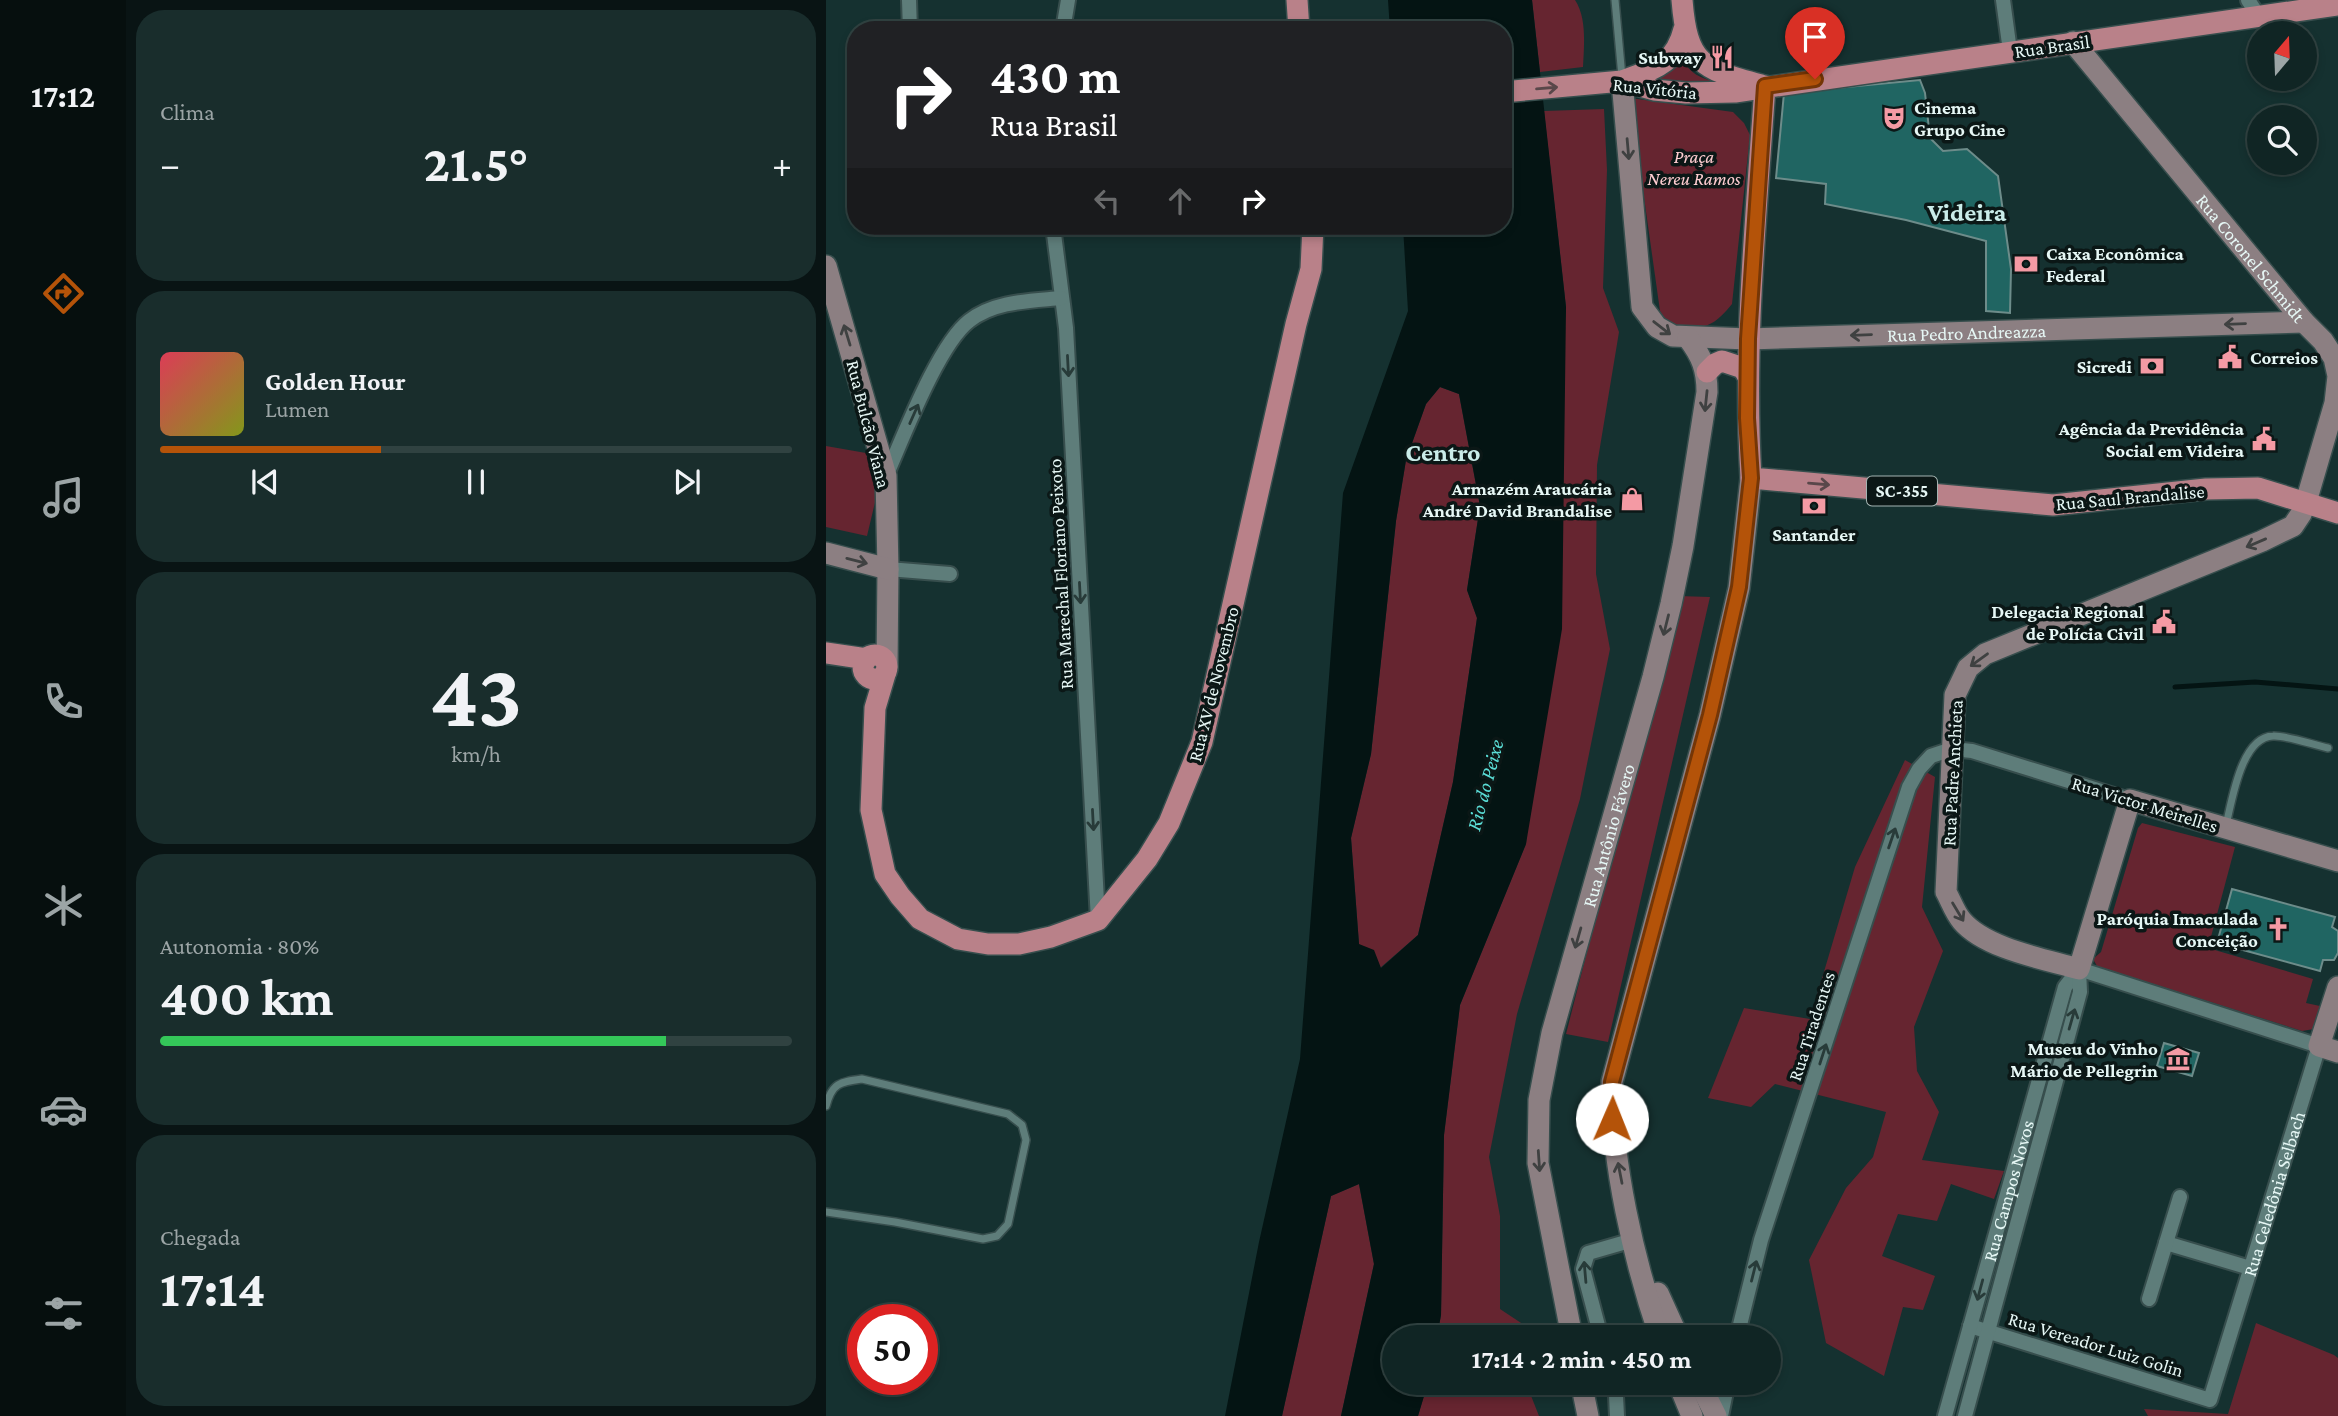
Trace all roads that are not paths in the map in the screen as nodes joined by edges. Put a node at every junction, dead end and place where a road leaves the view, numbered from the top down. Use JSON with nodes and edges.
{"nodes":[{"id":1,"x":909,"y":0,"type":"edge"},
{"id":2,"x":1068,"y":0,"type":"edge"},
{"id":3,"x":1297,"y":0,"type":"edge"},
{"id":4,"x":1615,"y":0,"type":"edge"},
{"id":5,"x":1682,"y":0,"type":"edge"},
{"id":6,"x":2003,"y":0,"type":"edge"},
{"id":7,"x":2248,"y":0,"type":"edge"},
{"id":8,"x":2338,"y":5,"type":"edge"},
{"id":9,"x":2260,"y":18,"type":"junction"},
{"id":10,"x":910,"y":21,"type":"edge"},
{"id":11,"x":1064,"y":21,"type":"edge"},
{"id":12,"x":1298,"y":21,"type":"edge"},
{"id":13,"x":1684,"y":29,"type":"junction"},
{"id":14,"x":2073,"y":42,"type":"junction"},
{"id":15,"x":2010,"y":51,"type":"junction"},
{"id":16,"x":1622,"y":81,"type":"junction"},
{"id":17,"x":1765,"y":86,"type":"junction"},
{"id":18,"x":1512,"y":91,"type":"edge"},
{"id":19,"x":1054,"y":235,"type":"edge"},
{"id":20,"x":1312,"y":235,"type":"edge"},
{"id":21,"x":826,"y":266,"type":"edge"},
{"id":22,"x":1061,"y":298,"type":"junction"},
{"id":23,"x":2304,"y":322,"type":"junction"},
{"id":24,"x":1688,"y":338,"type":"junction"},
{"id":25,"x":1748,"y":339,"type":"junction"},
{"id":26,"x":1707,"y":372,"type":"junction"},
{"id":27,"x":1747,"y":375,"type":"junction"},
{"id":28,"x":886,"y":476,"type":"junction"},
{"id":29,"x":1751,"y":478,"type":"junction"},
{"id":30,"x":2306,"y":502,"type":"junction"},
{"id":31,"x":2338,"y":513,"type":"edge"},
{"id":32,"x":826,"y":553,"type":"edge"},
{"id":33,"x":888,"y":569,"type":"junction"},
{"id":34,"x":950,"y":574,"type":"dead end"},
{"id":35,"x":832,"y":654,"type":"edge"},
{"id":36,"x":873,"y":666,"type":"junction"},
{"id":37,"x":2328,"y":748,"type":"dead end"},
{"id":38,"x":1952,"y":749,"type":"junction"},
{"id":39,"x":2130,"y":800,"type":"junction"},
{"id":40,"x":2225,"y":829,"type":"junction"},
{"id":41,"x":2338,"y":861,"type":"edge"},
{"id":42,"x":1098,"y":920,"type":"junction"},
{"id":43,"x":2079,"y":969,"type":"junction"},
{"id":44,"x":2338,"y":987,"type":"edge"},
{"id":45,"x":2328,"y":1049,"type":"edge"},
{"id":46,"x":826,"y":1106,"type":"edge"},
{"id":47,"x":2180,"y":1197,"type":"dead end"},
{"id":48,"x":826,"y":1212,"type":"edge"},
{"id":49,"x":1633,"y":1240,"type":"junction"},
{"id":50,"x":2166,"y":1243,"type":"junction"},
{"id":51,"x":2250,"y":1268,"type":"junction"},
{"id":52,"x":2149,"y":1298,"type":"dead end"},
{"id":53,"x":1570,"y":1325,"type":"edge"},
{"id":54,"x":1598,"y":1325,"type":"edge"},
{"id":55,"x":1657,"y":1325,"type":"edge"},
{"id":56,"x":1672,"y":1325,"type":"edge"},
{"id":57,"x":1740,"y":1325,"type":"edge"},
{"id":58,"x":1970,"y":1326,"type":"junction"},
{"id":59,"x":1989,"y":1331,"type":"junction"},
{"id":60,"x":1584,"y":1395,"type":"edge"},
{"id":61,"x":1616,"y":1395,"type":"edge"},
{"id":62,"x":1683,"y":1395,"type":"edge"},
{"id":63,"x":1706,"y":1395,"type":"edge"},
{"id":64,"x":1724,"y":1395,"type":"edge"},
{"id":65,"x":2210,"y":1400,"type":"joint"},
{"id":66,"x":1588,"y":1416,"type":"edge"},
{"id":67,"x":1617,"y":1416,"type":"edge"},
{"id":68,"x":1692,"y":1416,"type":"edge"},
{"id":69,"x":1718,"y":1416,"type":"edge"},
{"id":70,"x":1945,"y":1416,"type":"edge"},
{"id":71,"x":1965,"y":1416,"type":"edge"}],
"edges":[{"from":1,"to":10,"type":"street"},
{"from":2,"to":11,"type":"street"},
{"from":3,"to":12,"type":"main road"},
{"from":4,"to":16,"type":"lane"},
{"from":5,"to":13,"type":"main road"},
{"from":6,"to":15,"type":"street"},
{"from":7,"to":9,"type":"street"},
{"from":8,"to":9,"type":"main road","name":"Rua Brasil"},
{"from":9,"to":14,"type":"main road","name":"Rua Brasil"},
{"from":13,"to":16,"type":"main road"},
{"from":13,"to":17,"type":"main road"},
{"from":14,"to":15,"type":"main road","name":"Rua Brasil"},
{"from":14,"to":23,"type":"main road","name":"Rua Coronel Schmidt"},
{"from":15,"to":17,"type":"main road","name":"Rua Brasil"},
{"from":16,"to":17,"type":"main road","name":"Rua Vitória"},
{"from":18,"to":16,"type":"main road","name":"Rua Vitória","one_way":true},
{"from":16,"to":24,"type":"main road","name":"Rua Pedro Andreazza","one_way":true},
{"from":17,"to":25,"type":"main road"},
{"from":19,"to":22,"type":"street","name":"Rua Marechal Floriano Peixoto"},
{"from":20,"to":42,"type":"main road","name":"Rua XV de Novembro"},
{"from":28,"to":21,"type":"main road","name":"Rua Bulcão Viana","one_way":true},
{"from":28,"to":22,"type":"street","one_way":true},
{"from":22,"to":42,"type":"street","name":"Rua Marechal Floriano Peixoto","one_way":true},
{"from":23,"to":25,"type":"main road","name":"Rua Pedro Andreazza","one_way":true},
{"from":23,"to":30,"type":"main road","name":"Rua Coronel Schmidt"},
{"from":24,"to":25,"type":"main road","name":"Rua Pedro Andreazza"},
{"from":24,"to":26,"type":"main road"},
{"from":25,"to":27,"type":"main road"},
{"from":26,"to":27,"type":"main road"},
{"from":26,"to":53,"type":"main road","name":"Rua Antônio Fávero","one_way":true},
{"from":27,"to":29,"type":"main road"},
{"from":28,"to":33,"type":"main road","name":"Rua Bulcão Viana"},
{"from":29,"to":30,"type":"main road","name":"Rua Saul Brandalise","number":"SC-355","one_way":true},
{"from":49,"to":29,"type":"main road","one_way":true},
{"from":30,"to":31,"type":"main road","name":"Rua Saul Brandalise","number":"SC-355"},
{"from":30,"to":38,"type":"main road","name":"Rua Padre Anchieta","one_way":true},
{"from":32,"to":33,"type":"main road","one_way":true},
{"from":33,"to":34,"type":"street"},
{"from":33,"to":36,"type":"main road","name":"Rua Bulcão Viana"},
{"from":35,"to":36,"type":"main road"},
{"from":36,"to":42,"type":"main road","name":"Rua Bulcão Viana"},
{"from":37,"to":40,"type":"lane"},
{"from":38,"to":39,"type":"street","name":"Rua Victor Meirelles"},
{"from":38,"to":43,"type":"main road","name":"Rua Padre Anchieta","one_way":true},
{"from":57,"to":38,"type":"street","name":"Rua Tiradentes","one_way":true},
{"from":39,"to":40,"type":"main road","name":"Rua Victor Meirelles"},
{"from":39,"to":43,"type":"main road","name":"Rua Campos Novos"},
{"from":40,"to":41,"type":"main road","name":"Rua Victor Meirelles"},
{"from":43,"to":45,"type":"street"},
{"from":43,"to":58,"type":"street","name":"Rua Campos Novos","one_way":true},
{"from":59,"to":43,"type":"street","name":"Rua Campos Novos","one_way":true},
{"from":44,"to":45,"type":"main road","name":"Rua Celedônia Selbach"},
{"from":45,"to":51,"type":"street","name":"Rua Celedônia Selbach"},
{"from":46,"to":48,"type":"lane"},
{"from":47,"to":50,"type":"street"},
{"from":54,"to":49,"type":"street","one_way":true},
{"from":49,"to":55,"type":"main road"},
{"from":49,"to":56,"type":"main road"},
{"from":50,"to":51,"type":"street"},
{"from":50,"to":52,"type":"street"},
{"from":51,"to":65,"type":"street","name":"Rua Celedônia Selbach"},
{"from":58,"to":59,"type":"street","name":"Rua Vereador Luiz Golin"},
{"from":58,"to":70,"type":"street","name":"Rua Campos Novos"},
{"from":59,"to":65,"type":"street","name":"Rua Vereador Luiz Golin"},
{"from":59,"to":71,"type":"street","name":"Rua Campos Novos"},
{"from":60,"to":66,"type":"main road"},
{"from":61,"to":67,"type":"street"},
{"from":62,"to":68,"type":"main road"},
{"from":63,"to":69,"type":"main road"},
{"from":64,"to":69,"type":"street"}]}
